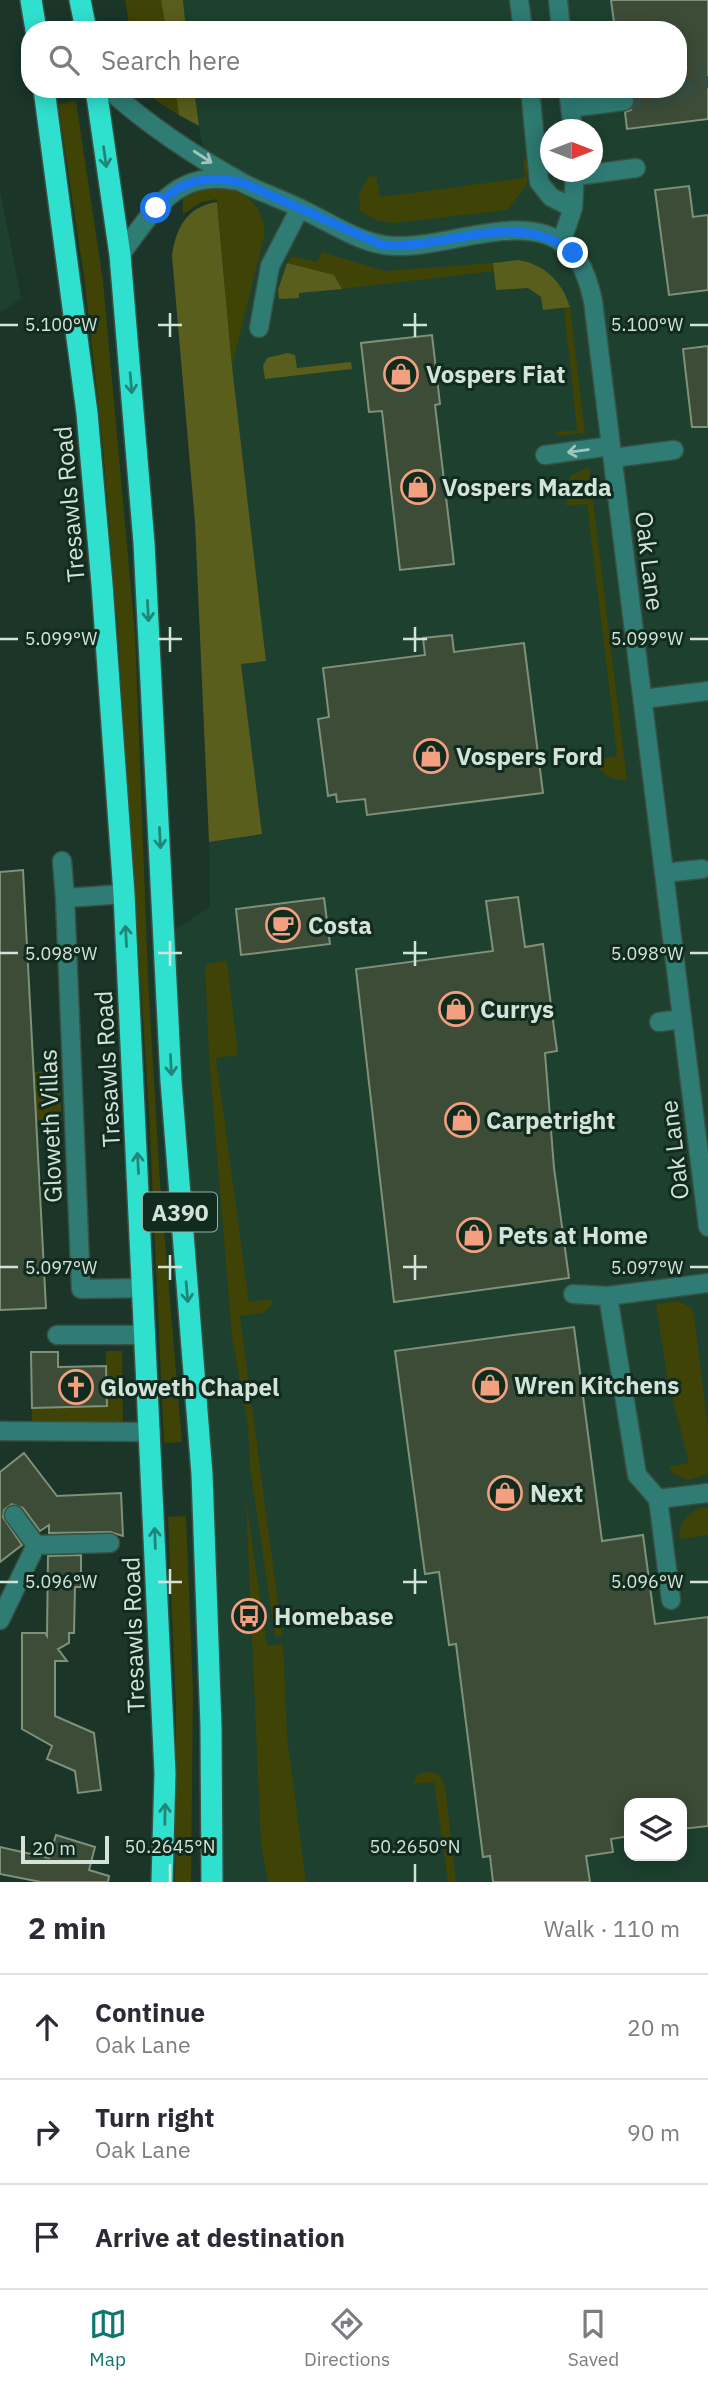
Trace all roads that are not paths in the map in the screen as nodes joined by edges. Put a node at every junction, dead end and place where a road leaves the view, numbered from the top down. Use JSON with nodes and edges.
{"nodes":[{"id":1,"x":31,"y":0,"type":"edge"},
{"id":2,"x":80,"y":0,"type":"edge"},
{"id":3,"x":519,"y":0,"type":"edge"},
{"id":4,"x":558,"y":0,"type":"edge"},
{"id":5,"x":34,"y":21,"type":"edge"},
{"id":6,"x":84,"y":21,"type":"edge"},
{"id":7,"x":522,"y":21,"type":"edge"},
{"id":8,"x":560,"y":21,"type":"edge"},
{"id":9,"x":45,"y":98,"type":"edge"},
{"id":10,"x":97,"y":98,"type":"edge"},
{"id":11,"x":118,"y":98,"type":"edge"},
{"id":12,"x":531,"y":98,"type":"edge"},
{"id":13,"x":569,"y":98,"type":"edge"},
{"id":14,"x":624,"y":101,"type":"tunnel mouth"},
{"id":15,"x":570,"y":108,"type":"junction"},
{"id":16,"x":572,"y":119,"type":"edge"},
{"id":17,"x":636,"y":169,"type":"dead end"},
{"id":18,"x":603,"y":172,"type":"edge"},
{"id":19,"x":575,"y":182,"type":"edge"},
{"id":20,"x":243,"y":183,"type":"junction"},
{"id":21,"x":300,"y":208,"type":"junction"},
{"id":22,"x":573,"y":208,"type":"junction"},
{"id":23,"x":561,"y":243,"type":"junction"},
{"id":24,"x":120,"y":255,"type":"junction"},
{"id":25,"x":259,"y":328,"type":"dead end"},
{"id":26,"x":674,"y":450,"type":"dead end"},
{"id":27,"x":612,"y":452,"type":"junction"},
{"id":28,"x":545,"y":455,"type":"dead end"},
{"id":29,"x":708,"y":691,"type":"edge"},
{"id":30,"x":643,"y":699,"type":"junction"},
{"id":31,"x":62,"y":861,"type":"dead end"},
{"id":32,"x":702,"y":869,"type":"dead end"},
{"id":33,"x":664,"y":873,"type":"junction"},
{"id":34,"x":124,"y":894,"type":"junction"},
{"id":35,"x":65,"y":898,"type":"junction"},
{"id":36,"x":682,"y":1019,"type":"junction"},
{"id":37,"x":659,"y":1022,"type":"dead end"},
{"id":38,"x":703,"y":1136,"type":"edge"},
{"id":39,"x":708,"y":1227,"type":"edge"},
{"id":40,"x":708,"y":1283,"type":"edge"},
{"id":41,"x":144,"y":1288,"type":"junction"},
{"id":42,"x":573,"y":1294,"type":"dead end"},
{"id":43,"x":608,"y":1296,"type":"junction"},
{"id":44,"x":57,"y":1335,"type":"dead end"},
{"id":45,"x":146,"y":1335,"type":"junction"},
{"id":46,"x":0,"y":1431,"type":"edge"},
{"id":47,"x":151,"y":1432,"type":"junction"},
{"id":48,"x":708,"y":1493,"type":"edge"},
{"id":49,"x":658,"y":1499,"type":"junction"},
{"id":50,"x":13,"y":1515,"type":"dead end"},
{"id":51,"x":110,"y":1543,"type":"dead end"},
{"id":52,"x":36,"y":1545,"type":"junction"},
{"id":53,"x":671,"y":1600,"type":"dead end"},
{"id":54,"x":0,"y":1620,"type":"edge"},
{"id":55,"x":162,"y":1882,"type":"edge"},
{"id":56,"x":212,"y":1882,"type":"edge"}],
"edges":[{"from":1,"to":5,"type":"highway"},
{"from":2,"to":6,"type":"highway"},
{"from":3,"to":7,"type":"street"},
{"from":4,"to":8,"type":"street"},
{"from":9,"to":34,"type":"highway","name":"Tresawls Road","number":"A390"},
{"from":10,"to":24,"type":"highway","number":"A390","one_way":true},
{"from":11,"to":20,"type":"street","one_way":true},
{"from":12,"to":22,"type":"street"},
{"from":13,"to":15,"type":"street"},
{"from":14,"to":15,"type":"street"},
{"from":15,"to":16,"type":"street"},
{"from":17,"to":18,"type":"street"},
{"from":19,"to":22,"type":"street"},
{"from":20,"to":21,"type":"street"},
{"from":20,"to":24,"type":"street"},
{"from":21,"to":23,"type":"street"},
{"from":21,"to":25,"type":"street"},
{"from":22,"to":23,"type":"street"},
{"from":23,"to":27,"type":"street","name":"Oak Lane"},
{"from":24,"to":56,"type":"highway","number":"A390","one_way":true},
{"from":26,"to":27,"type":"street"},
{"from":27,"to":28,"type":"street","one_way":true},
{"from":27,"to":30,"type":"street","name":"Oak Lane"},
{"from":29,"to":30,"type":"street"},
{"from":30,"to":33,"type":"street","name":"Oak Lane"},
{"from":31,"to":35,"type":"street","name":"Gloweth Villas"},
{"from":32,"to":33,"type":"street"},
{"from":33,"to":36,"type":"street","name":"Oak Lane"},
{"from":34,"to":35,"type":"street"},
{"from":41,"to":34,"type":"highway","name":"Tresawls Road","number":"A390","one_way":true},
{"from":35,"to":41,"type":"street","name":"Gloweth Villas"},
{"from":36,"to":37,"type":"street"},
{"from":36,"to":38,"type":"street","name":"Oak Lane"},
{"from":38,"to":39,"type":"street","name":"Oak Lane"},
{"from":40,"to":43,"type":"street"},
{"from":41,"to":45,"type":"highway","name":"Tresawls Road","number":"A390"},
{"from":42,"to":43,"type":"street"},
{"from":43,"to":49,"type":"street"},
{"from":44,"to":45,"type":"street"},
{"from":45,"to":47,"type":"highway","name":"Tresawls Road","number":"A390"},
{"from":46,"to":47,"type":"street"},
{"from":55,"to":47,"type":"highway","name":"Tresawls Road","number":"A390","one_way":true},
{"from":48,"to":49,"type":"street"},
{"from":49,"to":53,"type":"street"},
{"from":50,"to":52,"type":"street"},
{"from":51,"to":52,"type":"street"},
{"from":52,"to":54,"type":"street"}]}
